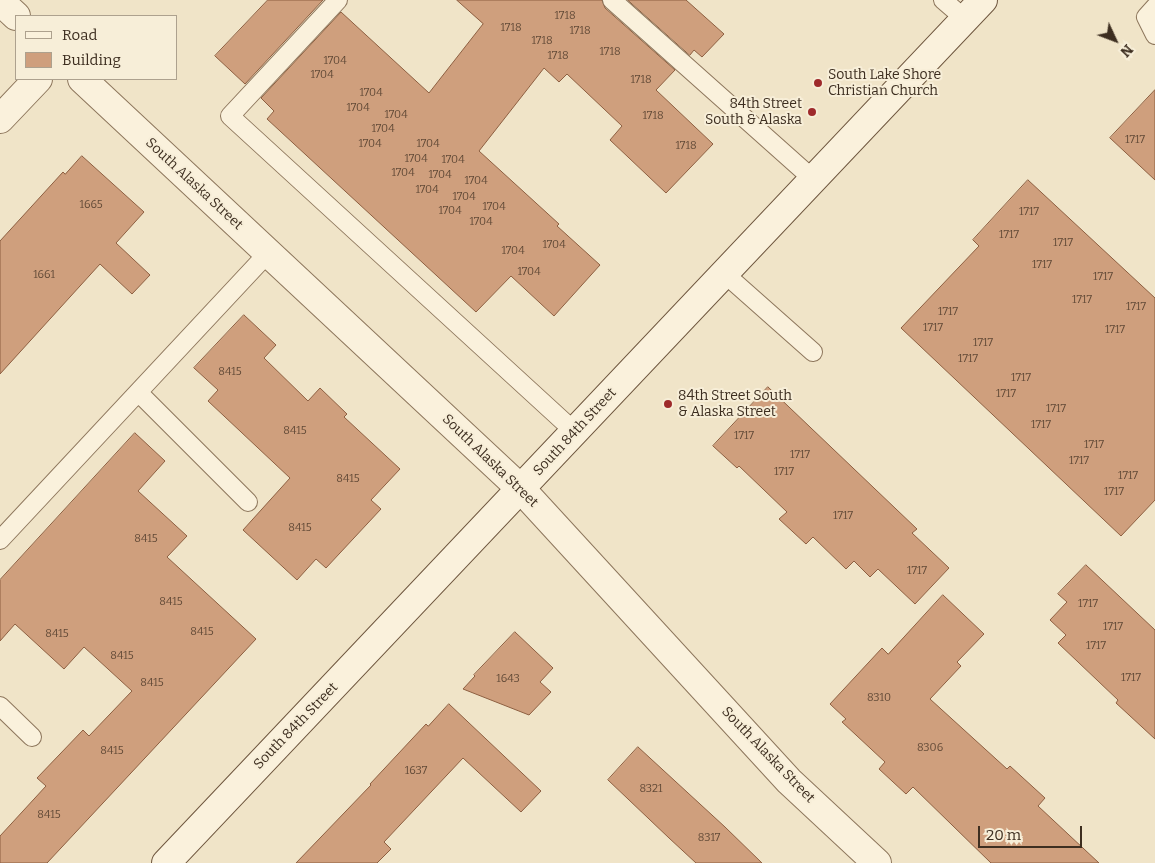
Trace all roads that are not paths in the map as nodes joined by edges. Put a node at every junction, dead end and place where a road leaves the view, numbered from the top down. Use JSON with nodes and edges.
{"nodes":[{"id":1,"x":338,"y":0,"type":"edge"},
{"id":2,"x":612,"y":0,"type":"edge"},
{"id":3,"x":943,"y":0,"type":"edge"},
{"id":4,"x":983,"y":0,"type":"edge"},
{"id":5,"x":0,"y":1,"type":"edge"},
{"id":6,"x":1155,"y":7,"type":"edge"},
{"id":7,"x":15,"y":15,"type":"edge"},
{"id":8,"x":965,"y":19,"type":"junction"},
{"id":9,"x":1155,"y":35,"type":"edge"},
{"id":10,"x":37,"y":80,"type":"edge"},
{"id":11,"x":83,"y":80,"type":"edge"},
{"id":12,"x":0,"y":120,"type":"edge"},
{"id":13,"x":814,"y":180,"type":"junction"},
{"id":14,"x":268,"y":253,"type":"junction"},
{"id":15,"x":725,"y":274,"type":"junction"},
{"id":16,"x":813,"y":352,"type":"dead end"},
{"id":17,"x":138,"y":392,"type":"junction"},
{"id":18,"x":575,"y":432,"type":"junction"},
{"id":19,"x":521,"y":489,"type":"junction"},
{"id":20,"x":248,"y":502,"type":"dead end"},
{"id":21,"x":0,"y":540,"type":"edge"},
{"id":22,"x":0,"y":706,"type":"edge"},
{"id":23,"x":32,"y":737,"type":"dead end"},
{"id":24,"x":166,"y":863,"type":"edge"},
{"id":25,"x":877,"y":863,"type":"edge"}],
"edges":[{"from":1,"to":18,"type":"lane"},
{"from":2,"to":13,"type":"lane"},
{"from":3,"to":8,"type":"lane"},
{"from":4,"to":8,"type":"main road","name":"South 84th Street"},
{"from":5,"to":7,"type":"main road"},
{"from":6,"to":9,"type":"lane"},
{"from":8,"to":13,"type":"main road","name":"South 84th Street"},
{"from":10,"to":12,"type":"main road"},
{"from":11,"to":14,"type":"main road","name":"South Alaska Street"},
{"from":13,"to":15,"type":"main road","name":"South 84th Street"},
{"from":14,"to":17,"type":"lane"},
{"from":14,"to":19,"type":"main road","name":"South Alaska Street"},
{"from":15,"to":16,"type":"lane"},
{"from":15,"to":18,"type":"main road","name":"South 84th Street"},
{"from":17,"to":20,"type":"lane"},
{"from":17,"to":21,"type":"lane"},
{"from":18,"to":19,"type":"main road","name":"South 84th Street"},
{"from":19,"to":24,"type":"main road","name":"South 84th Street"},
{"from":19,"to":25,"type":"main road","name":"South Alaska Street"},
{"from":22,"to":23,"type":"lane"}]}
